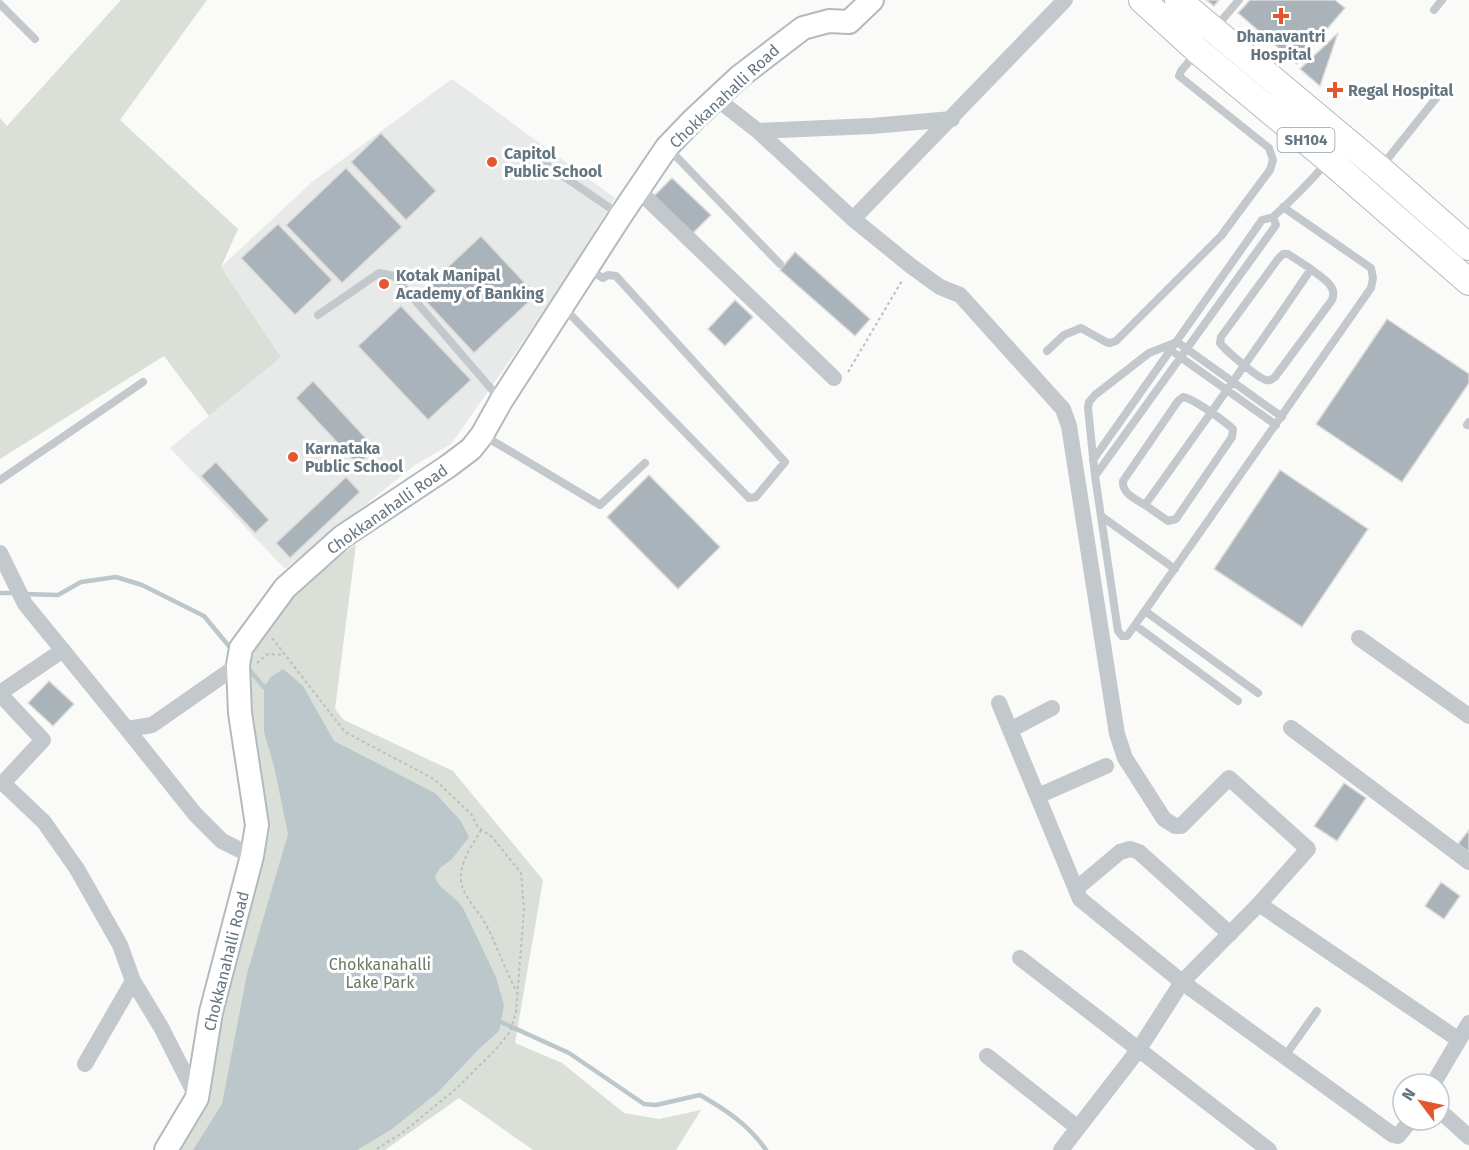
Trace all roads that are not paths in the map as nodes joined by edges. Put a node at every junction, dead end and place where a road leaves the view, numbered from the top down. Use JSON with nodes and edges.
{"nodes":[{"id":1,"x":872,"y":0,"type":"edge"},
{"id":2,"x":1065,"y":0,"type":"edge"},
{"id":3,"x":1178,"y":0,"type":"edge"},
{"id":4,"x":1239,"y":0,"type":"edge"},
{"id":5,"x":1442,"y":0,"type":"edge"},
{"id":6,"x":1145,"y":1,"type":"edge"},
{"id":7,"x":0,"y":4,"type":"edge"},
{"id":8,"x":1434,"y":10,"type":"dead end"},
{"id":9,"x":1214,"y":29,"type":"junction"},
{"id":10,"x":35,"y":39,"type":"dead end"},
{"id":11,"x":1198,"y":51,"type":"junction"},
{"id":12,"x":1437,"y":97,"type":"dead end"},
{"id":13,"x":717,"y":99,"type":"junction"},
{"id":14,"x":951,"y":119,"type":"junction"},
{"id":15,"x":758,"y":131,"type":"junction"},
{"id":16,"x":667,"y":147,"type":"junction"},
{"id":17,"x":535,"y":157,"type":"dead end"},
{"id":18,"x":1329,"y":160,"type":"junction"},
{"id":19,"x":1380,"y":169,"type":"junction"},
{"id":20,"x":638,"y":190,"type":"junction"},
{"id":21,"x":1283,"y":207,"type":"junction"},
{"id":22,"x":621,"y":215,"type":"junction"},
{"id":23,"x":1273,"y":217,"type":"junction"},
{"id":24,"x":853,"y":219,"type":"junction"},
{"id":25,"x":1469,"y":247,"type":"edge"},
{"id":26,"x":780,"y":264,"type":"dead end"},
{"id":27,"x":586,"y":268,"type":"junction"},
{"id":28,"x":1311,"y":269,"type":"junction"},
{"id":29,"x":1469,"y":282,"type":"edge"},
{"id":30,"x":562,"y":306,"type":"junction"},
{"id":31,"x":318,"y":315,"type":"dead end"},
{"id":32,"x":1177,"y":342,"type":"junction"},
{"id":33,"x":1186,"y":349,"type":"junction"},
{"id":34,"x":1171,"y":350,"type":"junction"},
{"id":35,"x":1047,"y":351,"type":"dead end"},
{"id":36,"x":1180,"y":357,"type":"junction"},
{"id":37,"x":1245,"y":365,"type":"junction"},
{"id":38,"x":839,"y":378,"type":"road end"},
{"id":39,"x":143,"y":382,"type":"dead end"},
{"id":40,"x":1230,"y":386,"type":"junction"},
{"id":41,"x":501,"y":401,"type":"junction"},
{"id":42,"x":1210,"y":414,"type":"junction"},
{"id":43,"x":1279,"y":421,"type":"junction"},
{"id":44,"x":482,"y":435,"type":"junction"},
{"id":45,"x":1093,"y":460,"type":"junction"},
{"id":46,"x":645,"y":463,"type":"dead end"},
{"id":47,"x":1095,"y":476,"type":"junction"},
{"id":48,"x":0,"y":480,"type":"edge"},
{"id":49,"x":1145,"y":505,"type":"junction"},
{"id":50,"x":1101,"y":516,"type":"junction"},
{"id":51,"x":0,"y":553,"type":"edge"},
{"id":52,"x":1175,"y":568,"type":"junction"},
{"id":53,"x":1145,"y":610,"type":"junction"},
{"id":54,"x":1135,"y":625,"type":"junction"},
{"id":55,"x":1359,"y":638,"type":"dead end"},
{"id":56,"x":63,"y":650,"type":"junction"},
{"id":57,"x":245,"y":660,"type":"junction"},
{"id":58,"x":1258,"y":693,"type":"dead end"},
{"id":59,"x":0,"y":694,"type":"edge"},
{"id":60,"x":1238,"y":701,"type":"dead end"},
{"id":61,"x":999,"y":704,"type":"dead end"},
{"id":62,"x":1052,"y":708,"type":"dead end"},
{"id":63,"x":1469,"y":716,"type":"edge"},
{"id":64,"x":1291,"y":728,"type":"dead end"},
{"id":65,"x":127,"y":729,"type":"junction"},
{"id":66,"x":1010,"y":730,"type":"junction"},
{"id":67,"x":1106,"y":766,"type":"dead end"},
{"id":68,"x":1038,"y":796,"type":"junction"},
{"id":69,"x":252,"y":856,"type":"junction"},
{"id":70,"x":1469,"y":862,"type":"edge"},
{"id":71,"x":1076,"y":889,"type":"junction"},
{"id":72,"x":1259,"y":904,"type":"junction"},
{"id":73,"x":1230,"y":934,"type":"junction"},
{"id":74,"x":1020,"y":958,"type":"dead end"},
{"id":75,"x":133,"y":981,"type":"junction"},
{"id":76,"x":1182,"y":982,"type":"junction"},
{"id":77,"x":1317,"y":1011,"type":"dead end"},
{"id":78,"x":1469,"y":1023,"type":"edge"},
{"id":79,"x":1459,"y":1040,"type":"junction"},
{"id":80,"x":1139,"y":1049,"type":"junction"},
{"id":81,"x":987,"y":1056,"type":"dead end"},
{"id":82,"x":1286,"y":1056,"type":"junction"},
{"id":83,"x":85,"y":1064,"type":"dead end"},
{"id":84,"x":1440,"y":1072,"type":"edge"},
{"id":85,"x":197,"y":1098,"type":"junction"},
{"id":86,"x":1451,"y":1121,"type":"edge"},
{"id":87,"x":1078,"y":1128,"type":"junction"},
{"id":88,"x":1403,"y":1132,"type":"edge"},
{"id":89,"x":1469,"y":1137,"type":"edge"},
{"id":90,"x":166,"y":1150,"type":"edge"},
{"id":91,"x":1061,"y":1150,"type":"edge"},
{"id":92,"x":1269,"y":1150,"type":"edge"}],
"edges":[{"from":1,"to":13,"type":"street","name":"Chokkanahalli Road"},
{"from":2,"to":14,"type":"street"},
{"from":3,"to":9,"type":"main road","number":"SH104"},
{"from":4,"to":9,"type":"lane"},
{"from":5,"to":8,"type":"lane"},
{"from":6,"to":11,"type":"main road","number":"SH104"},
{"from":7,"to":10,"type":"lane"},
{"from":9,"to":19,"type":"main road","number":"SH104"},
{"from":11,"to":18,"type":"main road","number":"SH104"},
{"from":11,"to":35,"type":"lane"},
{"from":12,"to":19,"type":"lane"},
{"from":13,"to":15,"type":"street"},
{"from":13,"to":16,"type":"street","name":"Chokkanahalli Road"},
{"from":14,"to":15,"type":"street"},
{"from":14,"to":24,"type":"street"},
{"from":15,"to":24,"type":"street"},
{"from":16,"to":20,"type":"street","name":"Chokkanahalli Road"},
{"from":16,"to":26,"type":"lane"},
{"from":17,"to":22,"type":"lane"},
{"from":18,"to":21,"type":"lane"},
{"from":18,"to":29,"type":"main road","number":"SH104"},
{"from":19,"to":25,"type":"main road","number":"SH104"},
{"from":20,"to":22,"type":"street","name":"Chokkanahalli Road"},
{"from":20,"to":38,"type":"street"},
{"from":21,"to":23,"type":"lane"},
{"from":21,"to":43,"type":"lane"},
{"from":22,"to":27,"type":"street","name":"Chokkanahalli Road"},
{"from":23,"to":32,"type":"lane"},
{"from":23,"to":33,"type":"lane"},
{"from":24,"to":72,"type":"street"},
{"from":27,"to":30,"type":"street","name":"Chokkanahalli Road"},
{"from":27,"to":30,"type":"lane"},
{"from":28,"to":37,"type":"lane"},
{"from":28,"to":37,"type":"lane"},
{"from":28,"to":37,"type":"lane"},
{"from":30,"to":41,"type":"street","name":"Chokkanahalli Road"},
{"from":31,"to":41,"type":"lane"},
{"from":32,"to":33,"type":"lane"},
{"from":32,"to":34,"type":"lane"},
{"from":32,"to":45,"type":"lane"},
{"from":33,"to":36,"type":"lane"},
{"from":33,"to":40,"type":"lane"},
{"from":34,"to":36,"type":"lane"},
{"from":34,"to":45,"type":"lane"},
{"from":36,"to":40,"type":"lane"},
{"from":36,"to":47,"type":"lane"},
{"from":37,"to":40,"type":"lane"},
{"from":39,"to":48,"type":"lane"},
{"from":40,"to":42,"type":"lane"},
{"from":40,"to":43,"type":"lane"},
{"from":41,"to":44,"type":"street","name":"Chokkanahalli Road"},
{"from":42,"to":49,"type":"lane"},
{"from":42,"to":49,"type":"lane"},
{"from":42,"to":49,"type":"lane"},
{"from":43,"to":52,"type":"lane"},
{"from":44,"to":46,"type":"lane"},
{"from":44,"to":57,"type":"street","name":"Chokkanahalli Road"},
{"from":45,"to":47,"type":"lane"},
{"from":47,"to":50,"type":"lane"},
{"from":50,"to":52,"type":"lane"},
{"from":50,"to":54,"type":"lane"},
{"from":51,"to":56,"type":"street"},
{"from":52,"to":53,"type":"lane"},
{"from":53,"to":54,"type":"lane"},
{"from":53,"to":58,"type":"lane"},
{"from":54,"to":60,"type":"lane"},
{"from":55,"to":63,"type":"street"},
{"from":56,"to":59,"type":"street"},
{"from":56,"to":65,"type":"street"},
{"from":57,"to":65,"type":"street"},
{"from":57,"to":69,"type":"street","name":"Chokkanahalli Road"},
{"from":59,"to":75,"type":"street"},
{"from":61,"to":66,"type":"street"},
{"from":62,"to":66,"type":"street"},
{"from":64,"to":70,"type":"street"},
{"from":65,"to":69,"type":"street"},
{"from":66,"to":68,"type":"street"},
{"from":67,"to":68,"type":"street"},
{"from":68,"to":71,"type":"street"},
{"from":69,"to":85,"type":"street","name":"Chokkanahalli Road"},
{"from":71,"to":73,"type":"street"},
{"from":71,"to":76,"type":"street"},
{"from":72,"to":73,"type":"street"},
{"from":72,"to":79,"type":"street"},
{"from":73,"to":76,"type":"street"},
{"from":74,"to":80,"type":"street"},
{"from":75,"to":83,"type":"street"},
{"from":75,"to":85,"type":"street"},
{"from":76,"to":80,"type":"street"},
{"from":76,"to":82,"type":"street"},
{"from":77,"to":82,"type":"lane"},
{"from":78,"to":79,"type":"street"},
{"from":79,"to":84,"type":"street"},
{"from":80,"to":87,"type":"street"},
{"from":80,"to":92,"type":"street"},
{"from":81,"to":87,"type":"street"},
{"from":82,"to":88,"type":"street"},
{"from":85,"to":90,"type":"street","name":"Chokkanahalli Road"},
{"from":86,"to":89,"type":"street"},
{"from":87,"to":91,"type":"street"}]}
